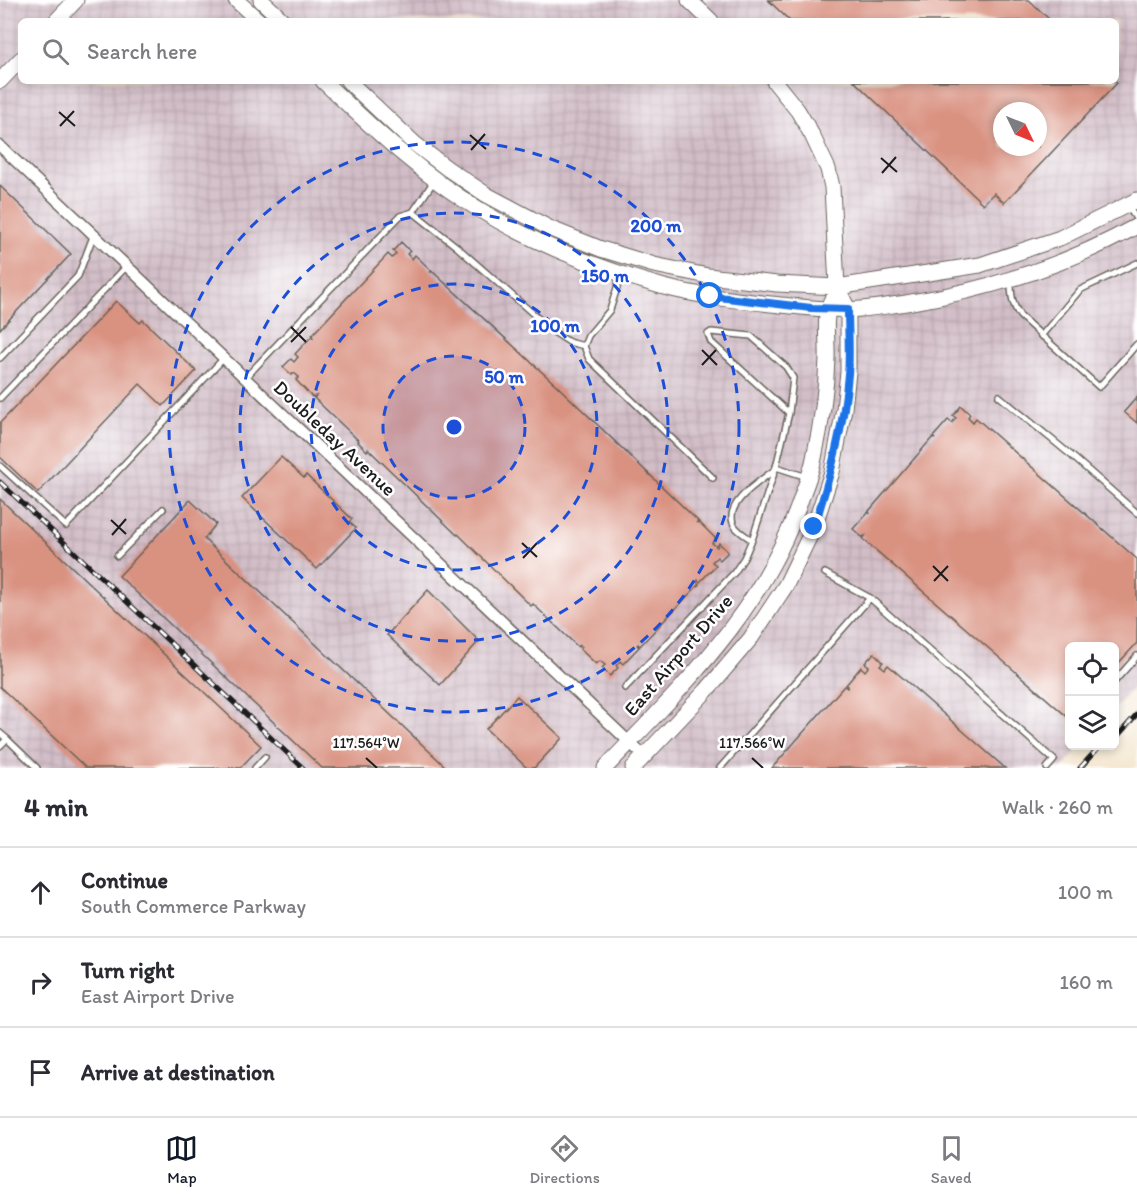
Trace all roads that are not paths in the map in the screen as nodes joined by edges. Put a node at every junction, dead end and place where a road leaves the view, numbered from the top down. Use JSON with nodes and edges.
{"nodes":[{"id":1,"x":76,"y":0,"type":"edge"},
{"id":2,"x":236,"y":0,"type":"edge"},
{"id":3,"x":261,"y":0,"type":"edge"},
{"id":4,"x":689,"y":0,"type":"edge"},
{"id":5,"x":59,"y":18,"type":"edge"},
{"id":6,"x":256,"y":18,"type":"edge"},
{"id":7,"x":280,"y":18,"type":"edge"},
{"id":8,"x":708,"y":18,"type":"edge"},
{"id":9,"x":18,"y":62,"type":"edge"},
{"id":10,"x":0,"y":81,"type":"edge"},
{"id":11,"x":326,"y":84,"type":"edge"},
{"id":12,"x":351,"y":84,"type":"edge"},
{"id":13,"x":776,"y":84,"type":"edge"},
{"id":14,"x":0,"y":146,"type":"edge"},
{"id":15,"x":435,"y":180,"type":"junction"},
{"id":16,"x":1132,"y":203,"type":"edge"},
{"id":17,"x":413,"y":212,"type":"junction"},
{"id":18,"x":1137,"y":220,"type":"edge"},
{"id":19,"x":1137,"y":226,"type":"edge"},
{"id":20,"x":94,"y":234,"type":"junction"},
{"id":21,"x":1137,"y":263,"type":"edge"},
{"id":22,"x":127,"y":266,"type":"junction"},
{"id":23,"x":621,"y":274,"type":"junction"},
{"id":24,"x":1011,"y":280,"type":"junction"},
{"id":25,"x":837,"y":287,"type":"junction"},
{"id":26,"x":827,"y":309,"type":"junction"},
{"id":27,"x":848,"y":309,"type":"junction"},
{"id":28,"x":1041,"y":336,"type":"junction"},
{"id":29,"x":1137,"y":344,"type":"edge"},
{"id":30,"x":584,"y":346,"type":"junction"},
{"id":31,"x":0,"y":358,"type":"edge"},
{"id":32,"x":224,"y":358,"type":"junction"},
{"id":33,"x":245,"y":378,"type":"junction"},
{"id":34,"x":999,"y":396,"type":"dead end"},
{"id":35,"x":0,"y":398,"type":"edge"},
{"id":36,"x":789,"y":413,"type":"junction"},
{"id":37,"x":0,"y":466,"type":"edge"},
{"id":38,"x":775,"y":468,"type":"junction"},
{"id":39,"x":808,"y":477,"type":"junction"},
{"id":40,"x":713,"y":478,"type":"dead end"},
{"id":41,"x":163,"y":509,"type":"dead end"},
{"id":42,"x":1137,"y":513,"type":"edge"},
{"id":43,"x":752,"y":540,"type":"junction"},
{"id":44,"x":117,"y":556,"type":"dead end"},
{"id":45,"x":825,"y":573,"type":"dead end"},
{"id":46,"x":870,"y":598,"type":"junction"},
{"id":47,"x":1137,"y":656,"type":"edge"},
{"id":48,"x":1119,"y":676,"type":"edge"},
{"id":49,"x":625,"y":688,"type":"dead end"},
{"id":50,"x":0,"y":733,"type":"edge"},
{"id":51,"x":7,"y":739,"type":"junction"},
{"id":52,"x":630,"y":742,"type":"junction"},
{"id":53,"x":0,"y":746,"type":"edge"},
{"id":54,"x":644,"y":756,"type":"junction"},
{"id":55,"x":265,"y":757,"type":"dead end"},
{"id":56,"x":37,"y":768,"type":"edge"},
{"id":57,"x":255,"y":768,"type":"edge"},
{"id":58,"x":605,"y":768,"type":"edge"},
{"id":59,"x":633,"y":768,"type":"edge"},
{"id":60,"x":720,"y":768,"type":"edge"},
{"id":61,"x":1047,"y":768,"type":"edge"}],
"edges":[{"from":1,"to":5,"type":"main road"},
{"from":2,"to":6,"type":"main road"},
{"from":3,"to":7,"type":"main road"},
{"from":4,"to":8,"type":"main road"},
{"from":9,"to":10,"type":"main road"},
{"from":11,"to":15,"type":"main road"},
{"from":12,"to":25,"type":"main road"},
{"from":13,"to":25,"type":"main road"},
{"from":14,"to":20,"type":"street","name":"Doubleday Avenue"},
{"from":15,"to":17,"type":"lane"},
{"from":15,"to":23,"type":"main road"},
{"from":16,"to":18,"type":"lane"},
{"from":16,"to":25,"type":"main road"},
{"from":17,"to":30,"type":"lane"},
{"from":17,"to":33,"type":"lane"},
{"from":19,"to":24,"type":"main road"},
{"from":20,"to":22,"type":"street","name":"Doubleday Avenue"},
{"from":20,"to":31,"type":"lane"},
{"from":21,"to":28,"type":"lane"},
{"from":22,"to":32,"type":"street","name":"Doubleday Avenue"},
{"from":22,"to":35,"type":"lane"},
{"from":23,"to":26,"type":"main road"},
{"from":23,"to":30,"type":"lane"},
{"from":24,"to":27,"type":"main road"},
{"from":24,"to":28,"type":"lane"},
{"from":25,"to":26,"type":"main road","name":"East Airport Drive"},
{"from":25,"to":27,"type":"main road"},
{"from":26,"to":27,"type":"main road"},
{"from":26,"to":39,"type":"main road","name":"East Airport Drive"},
{"from":27,"to":54,"type":"main road"},
{"from":28,"to":29,"type":"lane"},
{"from":30,"to":40,"type":"lane"},
{"from":32,"to":33,"type":"street","name":"Doubleday Avenue"},
{"from":32,"to":37,"type":"lane"},
{"from":33,"to":52,"type":"street","name":"Doubleday Avenue"},
{"from":34,"to":42,"type":"lane"},
{"from":36,"to":36,"type":"lane"},
{"from":36,"to":38,"type":"lane"},
{"from":38,"to":39,"type":"lane"},
{"from":38,"to":43,"type":"lane"},
{"from":38,"to":43,"type":"lane"},
{"from":39,"to":52,"type":"main road","name":"East Airport Drive"},
{"from":41,"to":44,"type":"lane"},
{"from":43,"to":49,"type":"lane"},
{"from":45,"to":46,"type":"lane"},
{"from":46,"to":60,"type":"lane"},
{"from":46,"to":61,"type":"lane"},
{"from":47,"to":48,"type":"lane"},
{"from":50,"to":51,"type":"lane"},
{"from":51,"to":53,"type":"lane"},
{"from":51,"to":56,"type":"lane"},
{"from":52,"to":54,"type":"street","name":"Doubleday Avenue"},
{"from":52,"to":58,"type":"main road","name":"East Airport Drive"},
{"from":54,"to":59,"type":"main road"},
{"from":55,"to":57,"type":"lane"}]}
